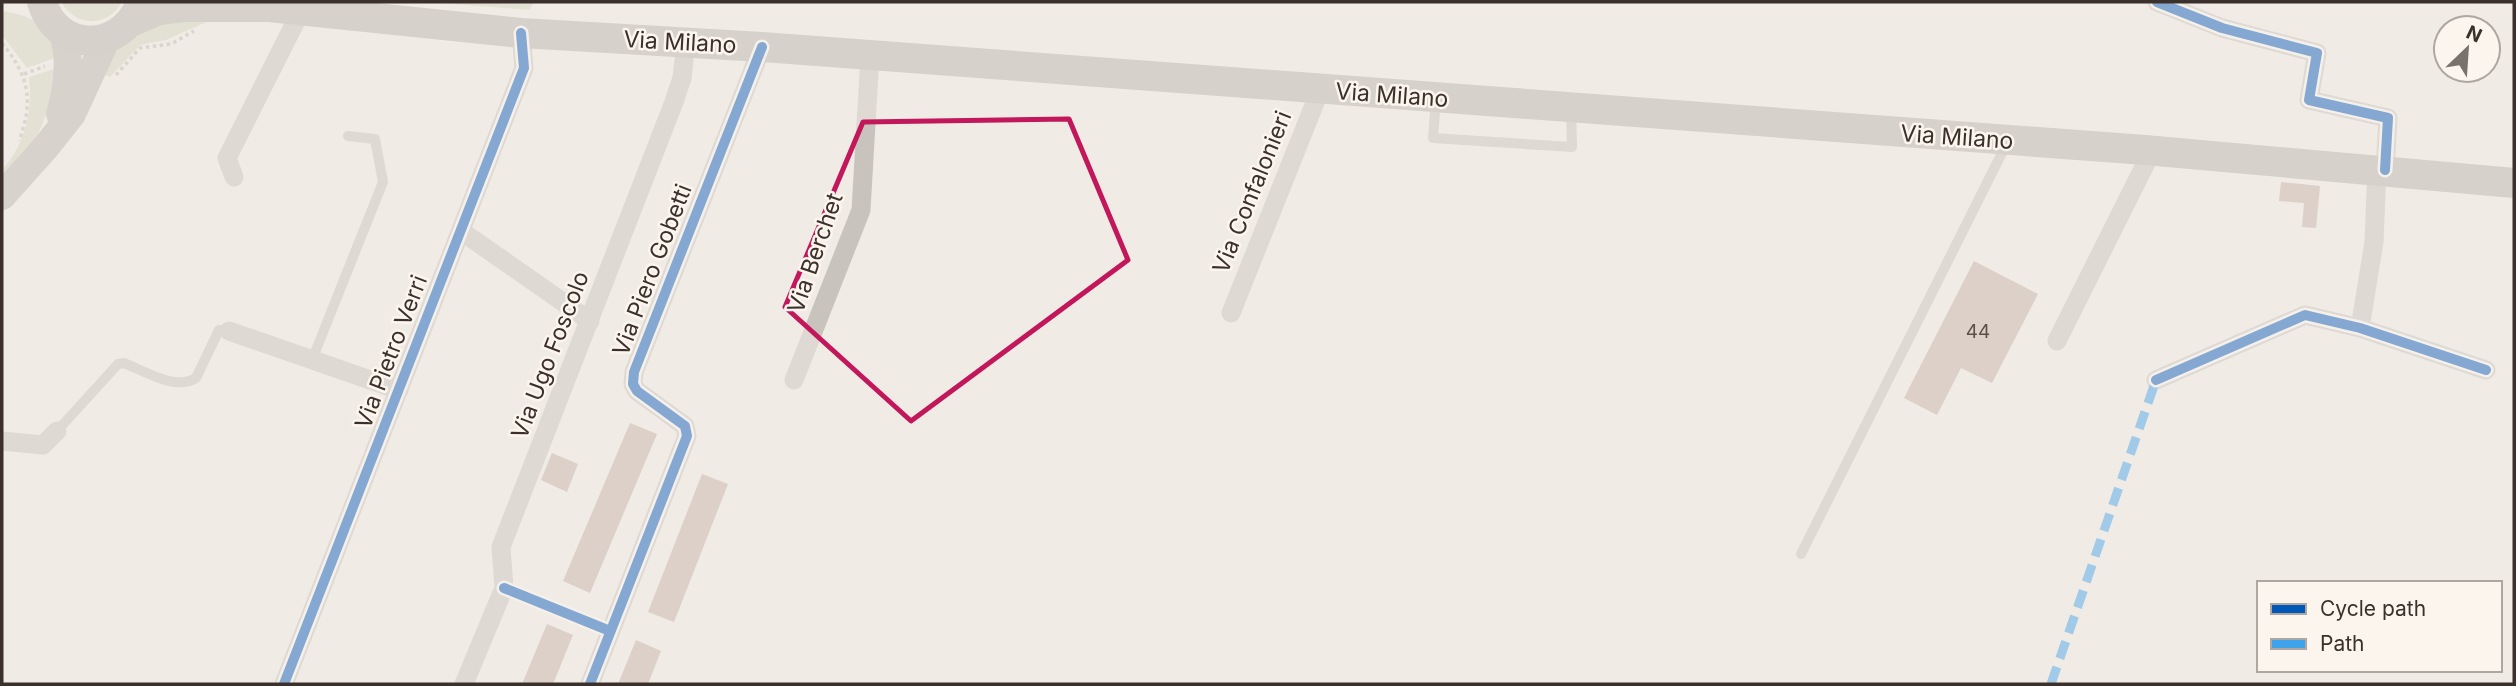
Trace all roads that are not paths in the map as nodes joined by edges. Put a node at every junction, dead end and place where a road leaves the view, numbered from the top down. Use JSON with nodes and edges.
{"nodes":[{"id":1,"x":14,"y":2,"type":"edge"},
{"id":2,"x":2160,"y":2,"type":"edge"},
{"id":3,"x":259,"y":4,"type":"edge"},
{"id":4,"x":301,"y":10,"type":"junction"},
{"id":5,"x":50,"y":16,"type":"edge"},
{"id":6,"x":126,"y":21,"type":"edge"},
{"id":7,"x":521,"y":33,"type":"junction"},
{"id":8,"x":686,"y":42,"type":"junction"},
{"id":9,"x":762,"y":47,"type":"junction"},
{"id":10,"x":870,"y":55,"type":"junction"},
{"id":11,"x":79,"y":71,"type":"junction"},
{"id":12,"x":1320,"y":90,"type":"junction"},
{"id":13,"x":1436,"y":98,"type":"junction"},
{"id":14,"x":1571,"y":108,"type":"junction"},
{"id":15,"x":348,"y":136,"type":"dead end"},
{"id":16,"x":2008,"y":141,"type":"junction"},
{"id":17,"x":2152,"y":151,"type":"junction"},
{"id":18,"x":2381,"y":170,"type":"junction"},
{"id":19,"x":234,"y":177,"type":"dead end"},
{"id":20,"x":2514,"y":183,"type":"edge"},
{"id":21,"x":2,"y":196,"type":"edge"},
{"id":22,"x":461,"y":231,"type":"junction"},
{"id":23,"x":1231,"y":313,"type":"dead end"},
{"id":24,"x":590,"y":321,"type":"junction"},
{"id":25,"x":2360,"y":328,"type":"junction"},
{"id":26,"x":229,"y":331,"type":"joint"},
{"id":27,"x":2057,"y":341,"type":"dead end"},
{"id":28,"x":312,"y":360,"type":"junction"},
{"id":29,"x":2486,"y":370,"type":"dead end"},
{"id":30,"x":794,"y":380,"type":"dead end"},
{"id":31,"x":2156,"y":380,"type":"dead end"},
{"id":32,"x":399,"y":390,"type":"junction"},
{"id":33,"x":57,"y":432,"type":"joint"},
{"id":34,"x":2,"y":441,"type":"edge"},
{"id":35,"x":1801,"y":554,"type":"dead end"},
{"id":36,"x":284,"y":684,"type":"edge"},
{"id":37,"x":464,"y":684,"type":"edge"},
{"id":38,"x":590,"y":684,"type":"edge"}],
"edges":[{"from":1,"to":5,"type":"main road"},
{"from":2,"to":18,"type":"street"},
{"from":3,"to":4,"type":"main road","name":"Via Milano"},
{"from":3,"to":6,"type":"main road","name":"Via Milano"},
{"from":4,"to":7,"type":"main road","name":"Via Milano"},
{"from":4,"to":19,"type":"street"},
{"from":5,"to":6,"type":"main road"},
{"from":5,"to":11,"type":"street"},
{"from":6,"to":11,"type":"street"},
{"from":7,"to":8,"type":"main road","name":"Via Milano"},
{"from":7,"to":22,"type":"street","name":"Via Pietro Verri"},
{"from":8,"to":9,"type":"main road","name":"Via Milano"},
{"from":8,"to":24,"type":"street","name":"Via Ugo Foscolo"},
{"from":9,"to":10,"type":"main road","name":"Via Milano"},
{"from":9,"to":38,"type":"street","name":"Via Piero Gobetti"},
{"from":10,"to":12,"type":"main road","name":"Via Milano"},
{"from":10,"to":30,"type":"street","name":"Via Berchet"},
{"from":11,"to":21,"type":"street"},
{"from":12,"to":13,"type":"main road","name":"Via Milano"},
{"from":12,"to":23,"type":"street","name":"Via Confalonieri"},
{"from":13,"to":14,"type":"main road","name":"Via Milano"},
{"from":13,"to":14,"type":"lane"},
{"from":14,"to":16,"type":"main road","name":"Via Milano"},
{"from":15,"to":28,"type":"lane"},
{"from":16,"to":17,"type":"main road","name":"Via Milano"},
{"from":16,"to":35,"type":"lane"},
{"from":17,"to":18,"type":"main road","name":"Via Milano"},
{"from":17,"to":27,"type":"street"},
{"from":18,"to":20,"type":"main road","name":"Via Milano"},
{"from":18,"to":25,"type":"street"},
{"from":22,"to":24,"type":"street"},
{"from":22,"to":32,"type":"street","name":"Via Pietro Verri"},
{"from":24,"to":37,"type":"street","name":"Via Ugo Foscolo"},
{"from":25,"to":29,"type":"street"},
{"from":25,"to":31,"type":"street"},
{"from":26,"to":28,"type":"street"},
{"from":26,"to":33,"type":"lane"},
{"from":28,"to":32,"type":"street"},
{"from":32,"to":36,"type":"street","name":"Via Pietro Verri"},
{"from":33,"to":34,"type":"street"}]}
